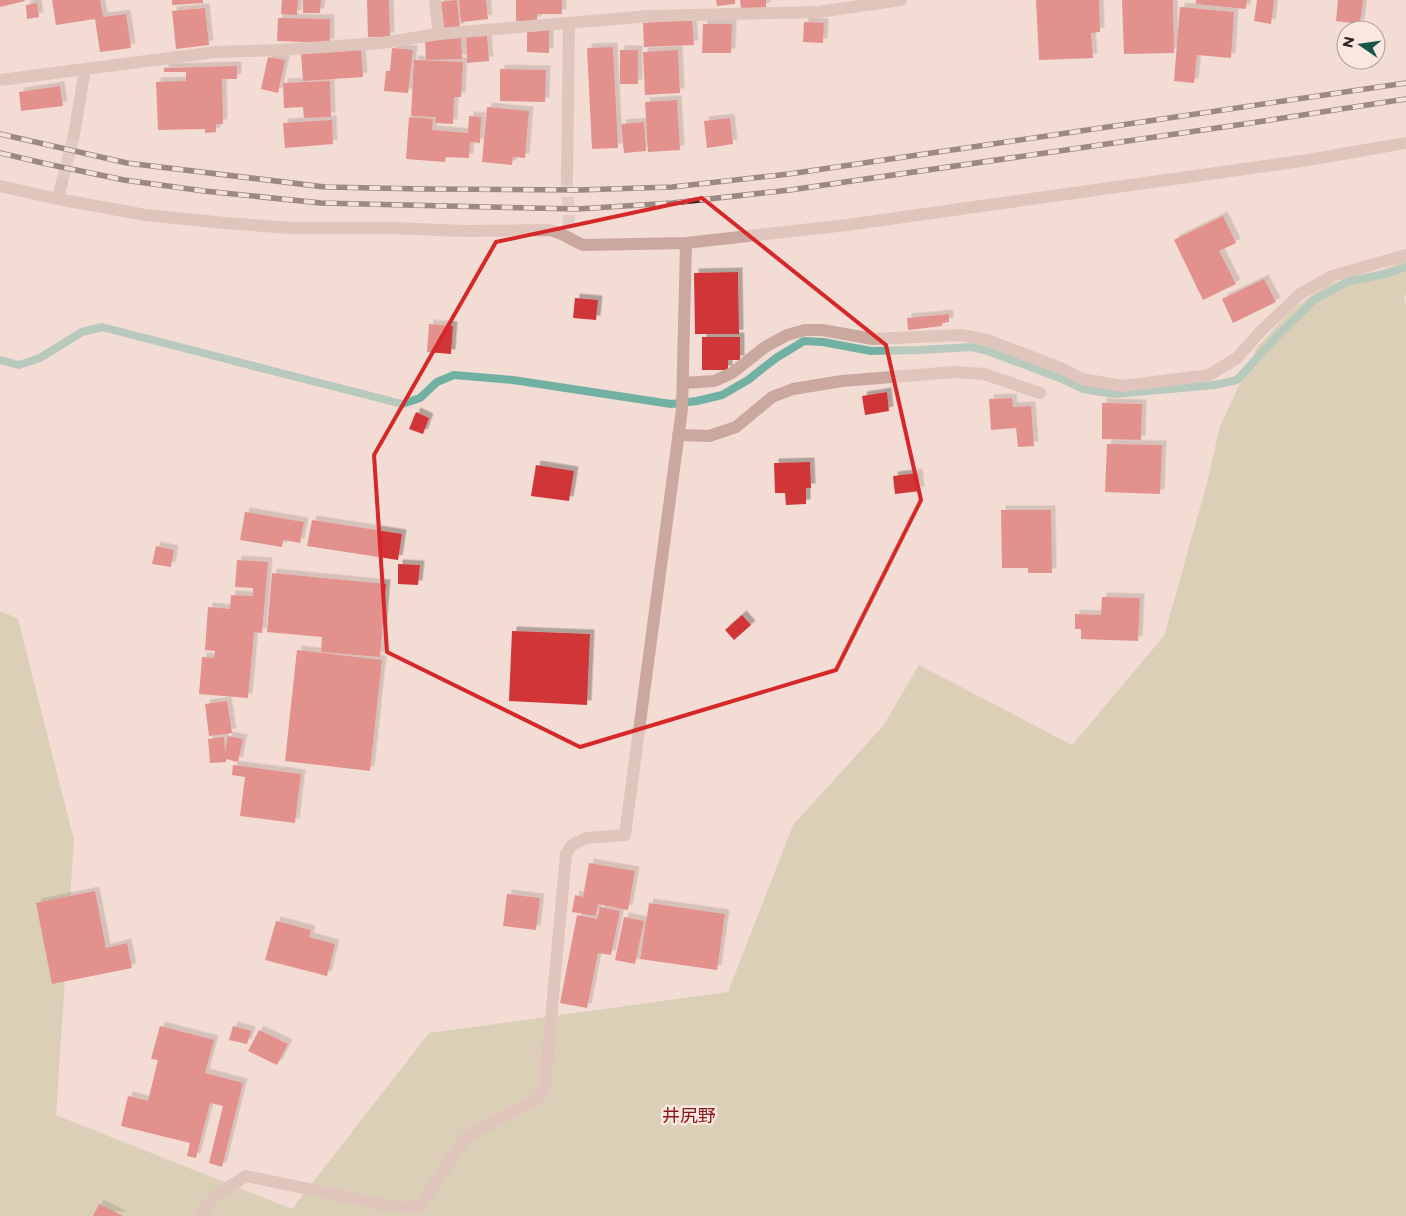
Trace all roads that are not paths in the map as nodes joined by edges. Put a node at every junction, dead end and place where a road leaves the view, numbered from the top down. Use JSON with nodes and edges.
{"nodes":[{"id":1,"x":435,"y":0,"type":"edge"},
{"id":2,"x":897,"y":0,"type":"edge"},
{"id":3,"x":569,"y":24,"type":"junction"},
{"id":4,"x":439,"y":34,"type":"junction"},
{"id":5,"x":85,"y":69,"type":"junction"},
{"id":6,"x":0,"y":80,"type":"edge"},
{"id":7,"x":74,"y":134,"type":"tunnel mouth"},
{"id":8,"x":1406,"y":143,"type":"edge"},
{"id":9,"x":567,"y":179,"type":"tunnel mouth"},
{"id":10,"x":62,"y":182,"type":"tunnel mouth"},
{"id":11,"x":0,"y":186,"type":"edge"},
{"id":12,"x":58,"y":199,"type":"junction"},
{"id":13,"x":686,"y":243,"type":"junction"},
{"id":14,"x":1406,"y":255,"type":"edge"},
{"id":15,"x":683,"y":383,"type":"junction"},
{"id":16,"x":1040,"y":393,"type":"dead end"},
{"id":17,"x":678,"y":435,"type":"junction"},
{"id":18,"x":199,"y":1216,"type":"edge"}],
"edges":[{"from":1,"to":4,"type":"street"},
{"from":2,"to":3,"type":"street"},
{"from":3,"to":4,"type":"street"},
{"from":3,"to":9,"type":"street"},
{"from":4,"to":5,"type":"street"},
{"from":5,"to":6,"type":"street"},
{"from":5,"to":7,"type":"street"},
{"from":8,"to":13,"type":"street"},
{"from":10,"to":12,"type":"street"},
{"from":11,"to":12,"type":"street"},
{"from":12,"to":13,"type":"street"},
{"from":13,"to":15,"type":"street"},
{"from":14,"to":15,"type":"street"},
{"from":15,"to":17,"type":"street"},
{"from":16,"to":17,"type":"street"},
{"from":17,"to":18,"type":"street"}]}
